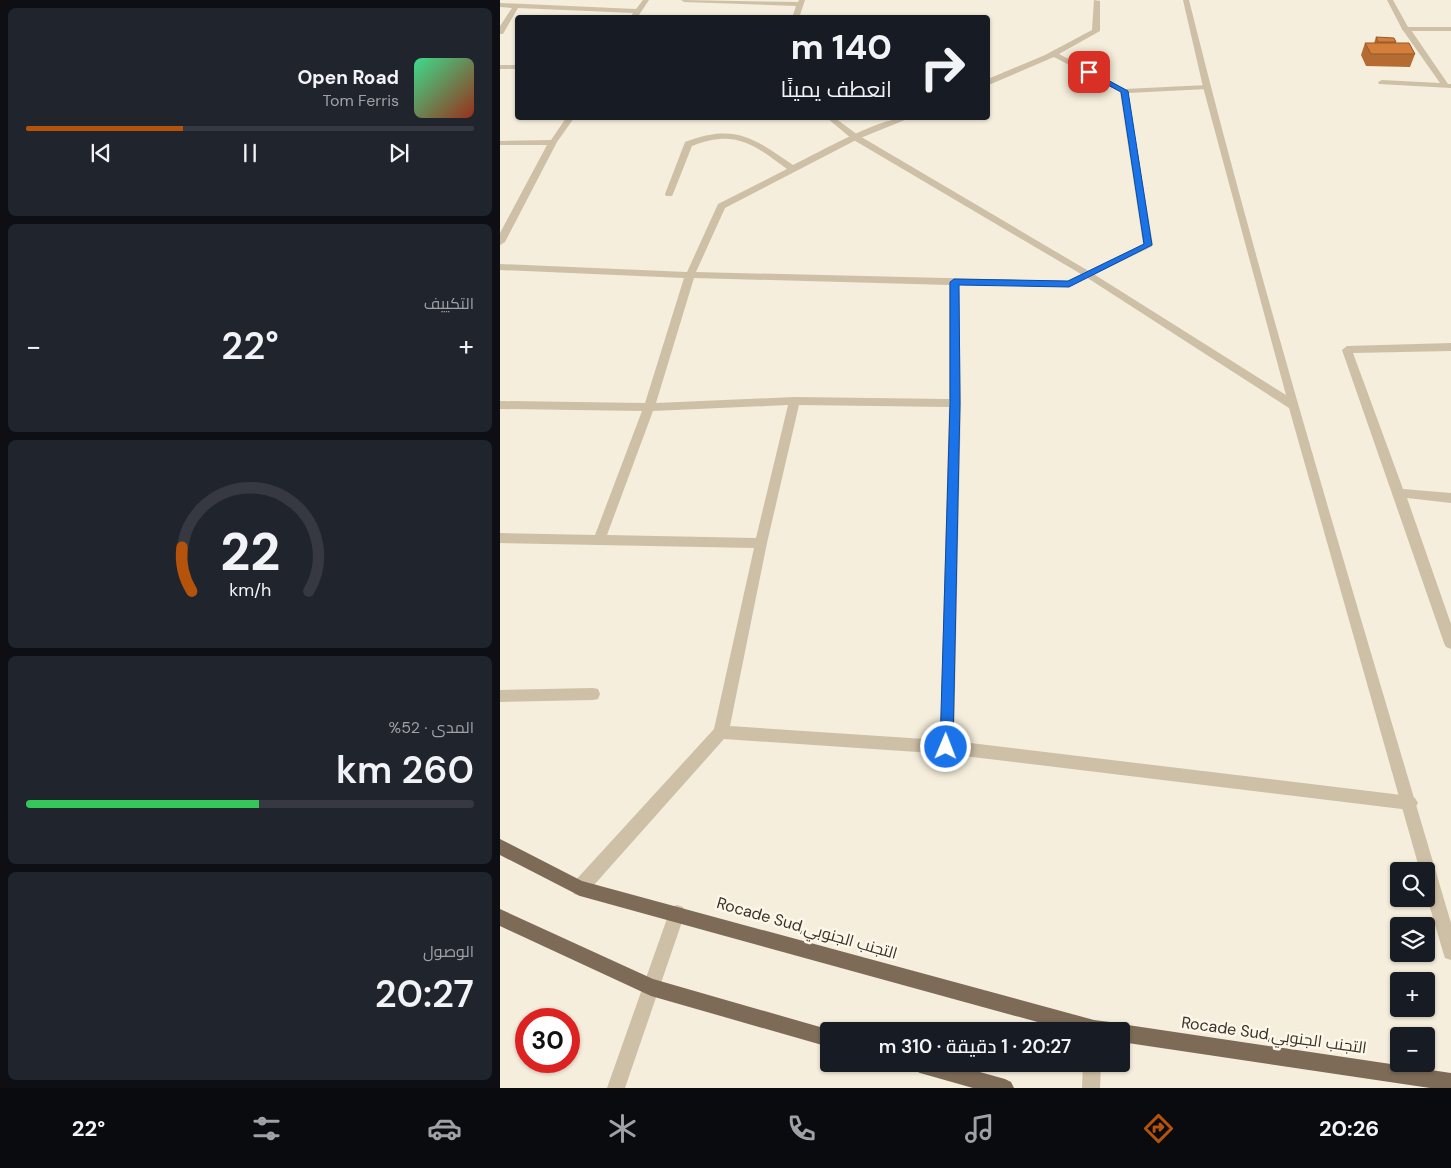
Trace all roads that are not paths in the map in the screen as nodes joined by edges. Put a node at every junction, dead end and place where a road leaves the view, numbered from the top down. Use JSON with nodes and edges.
{"nodes":[{"id":1,"x":646,"y":0,"type":"edge"},
{"id":2,"x":684,"y":0,"type":"edge"},
{"id":3,"x":1186,"y":0,"type":"edge"},
{"id":4,"x":1390,"y":0,"type":"edge"},
{"id":5,"x":1097,"y":1,"type":"dead end"},
{"id":6,"x":801,"y":2,"type":"edge"},
{"id":7,"x":500,"y":5,"type":"edge"},
{"id":8,"x":516,"y":6,"type":"junction"},
{"id":9,"x":635,"y":14,"type":"edge"},
{"id":10,"x":796,"y":15,"type":"edge"},
{"id":11,"x":1406,"y":29,"type":"junction"},
{"id":12,"x":1451,"y":29,"type":"edge"},
{"id":13,"x":500,"y":32,"type":"edge"},
{"id":14,"x":1054,"y":54,"type":"junction"},
{"id":15,"x":500,"y":67,"type":"edge"},
{"id":16,"x":515,"y":67,"type":"edge"},
{"id":17,"x":990,"y":81,"type":"edge"},
{"id":18,"x":1382,"y":82,"type":"dead end"},
{"id":19,"x":1448,"y":85,"type":"edge"},
{"id":20,"x":1207,"y":87,"type":"junction"},
{"id":21,"x":1124,"y":91,"type":"junction"},
{"id":22,"x":569,"y":120,"type":"edge"},
{"id":23,"x":834,"y":120,"type":"edge"},
{"id":24,"x":897,"y":120,"type":"edge"},
{"id":25,"x":856,"y":137,"type":"junction"},
{"id":26,"x":553,"y":142,"type":"junction"},
{"id":27,"x":500,"y":143,"type":"edge"},
{"id":28,"x":793,"y":169,"type":"junction"},
{"id":29,"x":669,"y":194,"type":"dead end"},
{"id":30,"x":500,"y":242,"type":"edge"},
{"id":31,"x":500,"y":267,"type":"edge"},
{"id":32,"x":690,"y":275,"type":"junction"},
{"id":33,"x":1089,"y":275,"type":"junction"},
{"id":34,"x":954,"y":282,"type":"junction"},
{"id":35,"x":1451,"y":347,"type":"edge"},
{"id":36,"x":794,"y":401,"type":"junction"},
{"id":37,"x":955,"y":403,"type":"junction"},
{"id":38,"x":500,"y":404,"type":"edge"},
{"id":39,"x":649,"y":406,"type":"junction"},
{"id":40,"x":1294,"y":406,"type":"junction"},
{"id":41,"x":1399,"y":493,"type":"junction"},
{"id":42,"x":1451,"y":498,"type":"edge"},
{"id":43,"x":500,"y":538,"type":"edge"},
{"id":44,"x":599,"y":540,"type":"junction"},
{"id":45,"x":761,"y":543,"type":"junction"},
{"id":46,"x":1451,"y":643,"type":"edge"},
{"id":47,"x":592,"y":694,"type":"dead end"},
{"id":48,"x":500,"y":696,"type":"edge"},
{"id":49,"x":721,"y":732,"type":"junction"},
{"id":50,"x":946,"y":747,"type":"junction"},
{"id":51,"x":1410,"y":803,"type":"junction"},
{"id":52,"x":500,"y":847,"type":"edge"},
{"id":53,"x":580,"y":888,"type":"junction"},
{"id":54,"x":677,"y":913,"type":"junction"},
{"id":55,"x":500,"y":917,"type":"edge"},
{"id":56,"x":1451,"y":952,"type":"edge"},
{"id":57,"x":651,"y":987,"type":"junction"},
{"id":58,"x":1070,"y":1022,"type":"edge"},
{"id":59,"x":1130,"y":1034,"type":"edge"},
{"id":60,"x":820,"y":1035,"type":"edge"},
{"id":61,"x":948,"y":1072,"type":"edge"},
{"id":62,"x":1091,"y":1072,"type":"edge"},
{"id":63,"x":1451,"y":1082,"type":"edge"},
{"id":64,"x":616,"y":1088,"type":"edge"},
{"id":65,"x":1005,"y":1088,"type":"edge"},
{"id":66,"x":1090,"y":1088,"type":"edge"}],
"edges":[{"from":1,"to":9,"type":"street"},
{"from":2,"to":6,"type":"street"},
{"from":3,"to":20,"type":"street"},
{"from":4,"to":11,"type":"street"},
{"from":5,"to":14,"type":"street"},
{"from":6,"to":10,"type":"street"},
{"from":7,"to":8,"type":"street"},
{"from":8,"to":9,"type":"street"},
{"from":8,"to":13,"type":"street"},
{"from":11,"to":12,"type":"street"},
{"from":11,"to":19,"type":"street"},
{"from":14,"to":17,"type":"street"},
{"from":14,"to":21,"type":"street"},
{"from":15,"to":16,"type":"street"},
{"from":18,"to":19,"type":"street"},
{"from":20,"to":21,"type":"street"},
{"from":20,"to":40,"type":"street"},
{"from":21,"to":33,"type":"street"},
{"from":22,"to":26,"type":"street"},
{"from":23,"to":25,"type":"street"},
{"from":24,"to":25,"type":"street"},
{"from":25,"to":28,"type":"street"},
{"from":25,"to":33,"type":"street"},
{"from":26,"to":27,"type":"street"},
{"from":26,"to":30,"type":"street"},
{"from":28,"to":29,"type":"street"},
{"from":28,"to":32,"type":"street"},
{"from":31,"to":32,"type":"street"},
{"from":32,"to":34,"type":"street"},
{"from":32,"to":39,"type":"street"},
{"from":33,"to":34,"type":"street"},
{"from":33,"to":40,"type":"street"},
{"from":34,"to":37,"type":"street"},
{"from":35,"to":41,"type":"street"},
{"from":36,"to":37,"type":"street"},
{"from":36,"to":39,"type":"street"},
{"from":36,"to":45,"type":"street"},
{"from":37,"to":50,"type":"street"},
{"from":38,"to":39,"type":"street"},
{"from":39,"to":44,"type":"street"},
{"from":40,"to":51,"type":"street"},
{"from":41,"to":42,"type":"street"},
{"from":41,"to":46,"type":"street"},
{"from":43,"to":44,"type":"street"},
{"from":44,"to":45,"type":"street"},
{"from":45,"to":49,"type":"street"},
{"from":47,"to":48,"type":"street"},
{"from":49,"to":50,"type":"street"},
{"from":49,"to":53,"type":"street"},
{"from":50,"to":51,"type":"street"},
{"from":51,"to":56,"type":"street"},
{"from":52,"to":53,"type":"main road","name":"Rocade Sud,التجنب الجنوبي"},
{"from":53,"to":54,"type":"main road","name":"Rocade Sud,التجنب الجنوبي"},
{"from":54,"to":57,"type":"street"},
{"from":54,"to":58,"type":"main road","name":"Rocade Sud,التجنب الجنوبي"},
{"from":55,"to":57,"type":"main road"},
{"from":57,"to":60,"type":"main road"},
{"from":57,"to":64,"type":"street"},
{"from":59,"to":63,"type":"main road","name":"Rocade Sud,التجنب الجنوبي"},
{"from":61,"to":65,"type":"main road"},
{"from":62,"to":66,"type":"street"}]}
